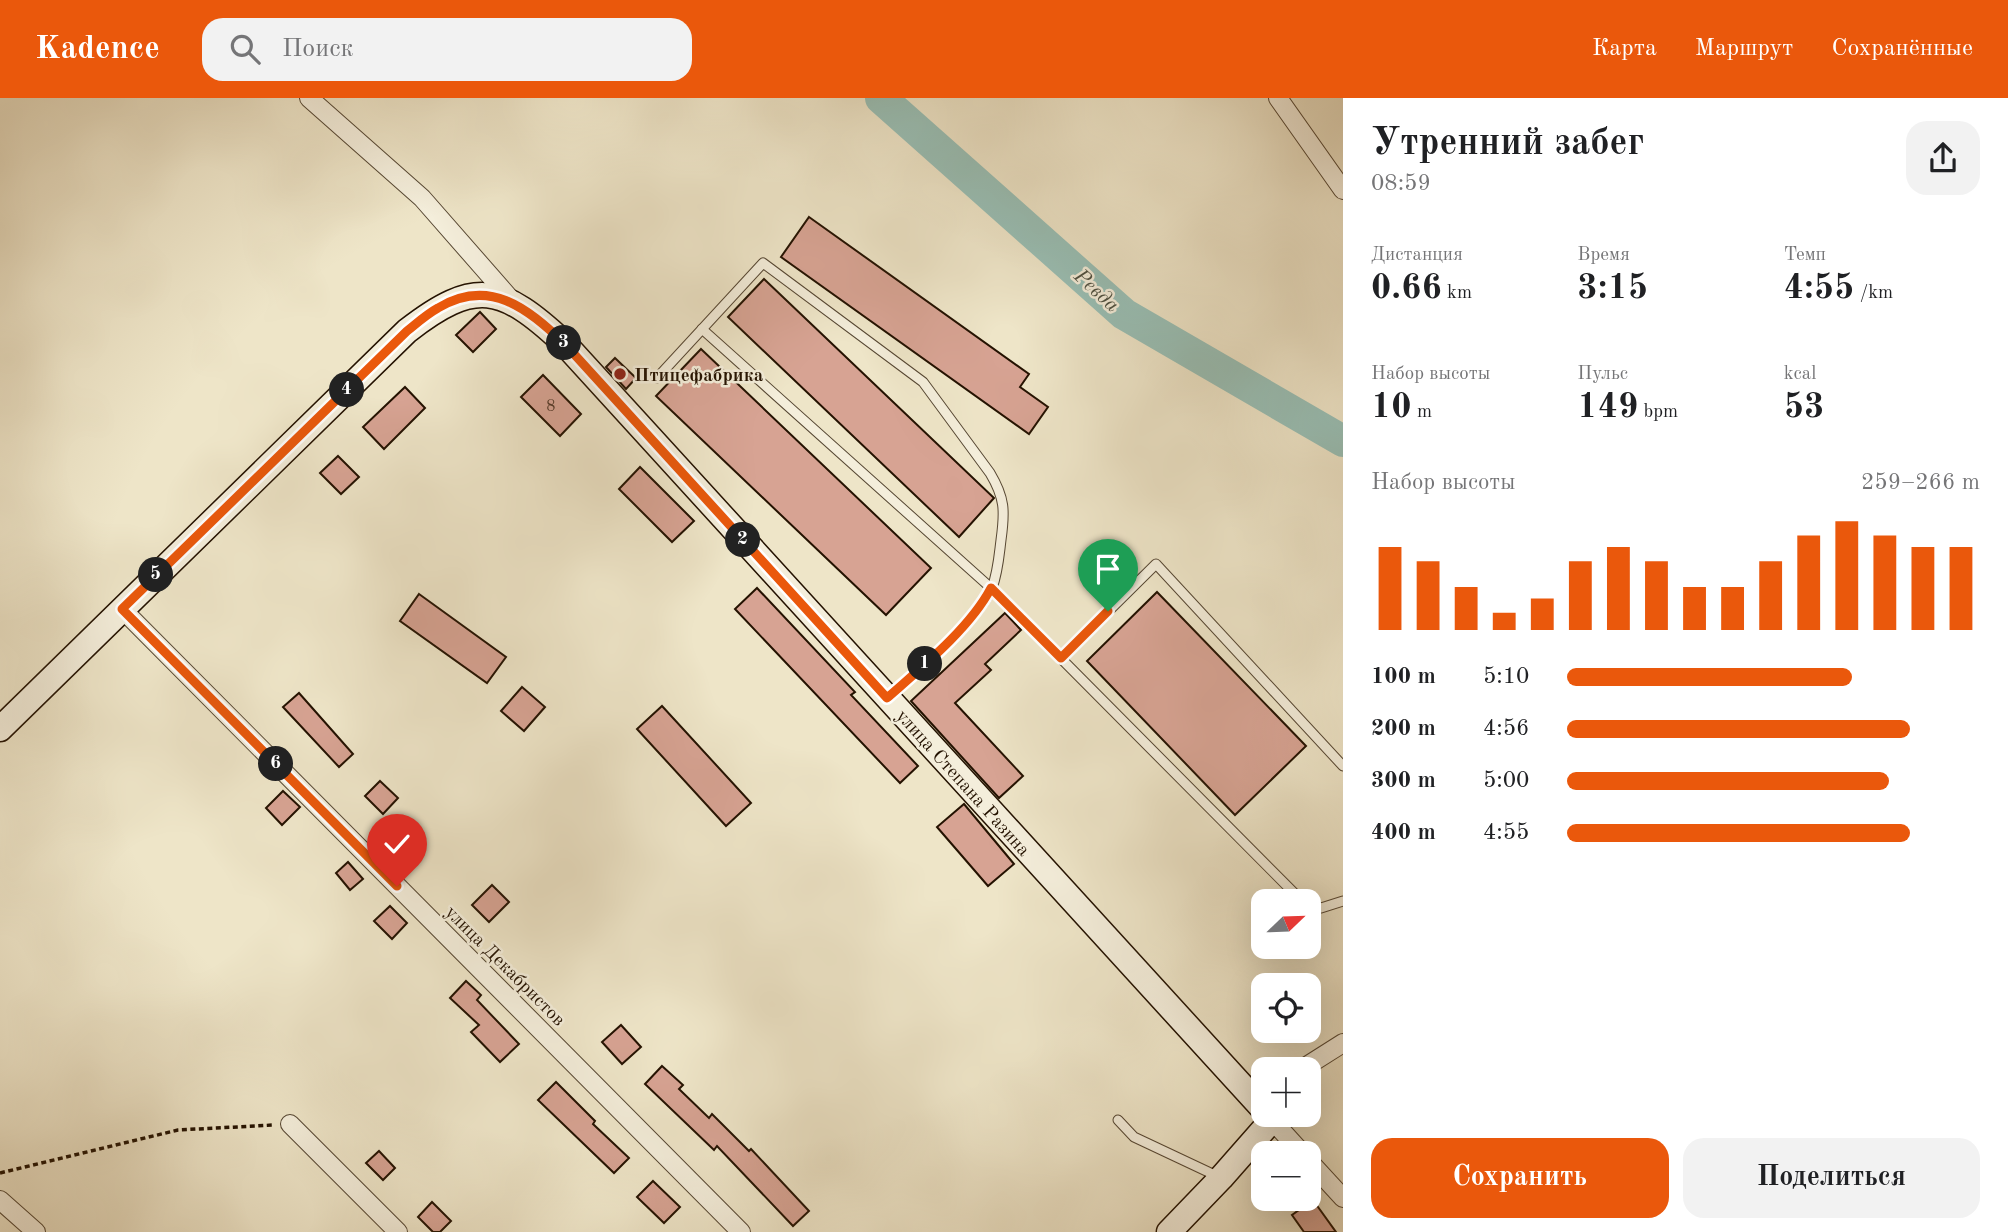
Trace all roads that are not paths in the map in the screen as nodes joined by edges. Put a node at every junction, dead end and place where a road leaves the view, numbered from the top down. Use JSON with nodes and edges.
{"nodes":[{"id":1,"x":309,"y":98,"type":"edge"},
{"id":2,"x":1278,"y":98,"type":"edge"},
{"id":3,"x":1343,"y":190,"type":"edge"},
{"id":4,"x":515,"y":303,"type":"junction"},
{"id":5,"x":702,"y":329,"type":"junction"},
{"id":6,"x":657,"y":378,"type":"dead end"},
{"id":7,"x":991,"y":588,"type":"junction"},
{"id":8,"x":122,"y":609,"type":"junction"},
{"id":9,"x":1061,"y":658,"type":"junction"},
{"id":10,"x":887,"y":698,"type":"junction"},
{"id":11,"x":0,"y":729,"type":"edge"},
{"id":12,"x":1343,"y":766,"type":"edge"},
{"id":13,"x":1290,"y":889,"type":"edge"},
{"id":14,"x":1343,"y":901,"type":"edge"},
{"id":15,"x":1321,"y":908,"type":"edge"},
{"id":16,"x":1343,"y":1043,"type":"edge"},
{"id":17,"x":1321,"y":1057,"type":"edge"},
{"id":18,"x":1251,"y":1094,"type":"edge"},
{"id":19,"x":1118,"y":1119,"type":"dead end"},
{"id":20,"x":290,"y":1124,"type":"road end"},
{"id":21,"x":1252,"y":1127,"type":"edge"},
{"id":22,"x":1280,"y":1127,"type":"edge"},
{"id":23,"x":1292,"y":1141,"type":"edge"},
{"id":24,"x":1321,"y":1174,"type":"edge"},
{"id":25,"x":1221,"y":1178,"type":"junction"},
{"id":26,"x":1343,"y":1198,"type":"edge"},
{"id":27,"x":0,"y":1200,"type":"edge"},
{"id":28,"x":36,"y":1232,"type":"edge"},
{"id":29,"x":398,"y":1232,"type":"edge"},
{"id":30,"x":741,"y":1232,"type":"edge"},
{"id":31,"x":1169,"y":1232,"type":"edge"}],
"edges":[{"from":1,"to":4,"type":"street","name":"улица Степана Разина"},
{"from":2,"to":3,"type":"street"},
{"from":4,"to":8,"type":"street"},
{"from":4,"to":10,"type":"street","name":"улица Степана Разина"},
{"from":5,"to":6,"type":"lane"},
{"from":5,"to":7,"type":"lane"},
{"from":5,"to":7,"type":"lane"},
{"from":7,"to":9,"type":"lane"},
{"from":7,"to":10,"type":"lane"},
{"from":8,"to":11,"type":"street"},
{"from":8,"to":30,"type":"street","name":"улица Декабристов"},
{"from":9,"to":12,"type":"lane"},
{"from":9,"to":13,"type":"lane"},
{"from":10,"to":18,"type":"street","name":"улица Степана Разина"},
{"from":14,"to":15,"type":"lane"},
{"from":16,"to":17,"type":"street"},
{"from":19,"to":25,"type":"lane"},
{"from":20,"to":29,"type":"street"},
{"from":21,"to":25,"type":"street"},
{"from":22,"to":23,"type":"street","name":"улица Степана Разина"},
{"from":24,"to":26,"type":"street"},
{"from":25,"to":31,"type":"street"},
{"from":27,"to":28,"type":"street"}]}
